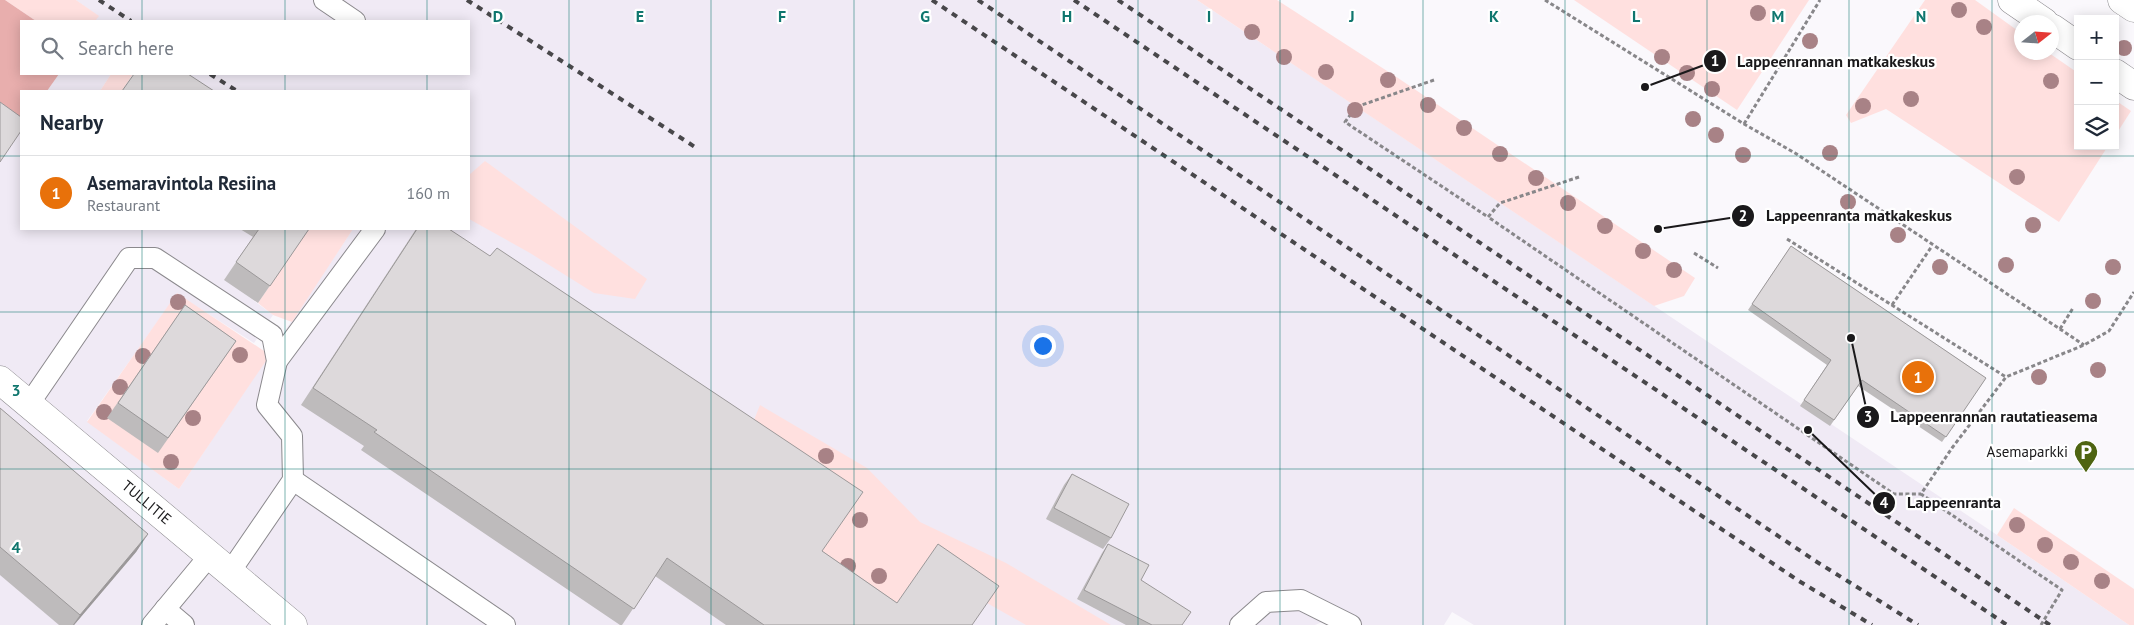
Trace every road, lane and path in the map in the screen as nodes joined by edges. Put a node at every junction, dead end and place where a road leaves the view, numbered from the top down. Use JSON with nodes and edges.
{"nodes":[{"id":1,"x":324,"y":0,"type":"edge"},
{"id":2,"x":1545,"y":0,"type":"edge"},
{"id":3,"x":1820,"y":0,"type":"edge"},
{"id":4,"x":2012,"y":0,"type":"edge"},
{"id":5,"x":2122,"y":0,"type":"edge"},
{"id":6,"x":2134,"y":8,"type":"edge"},
{"id":7,"x":2034,"y":15,"type":"edge"},
{"id":8,"x":354,"y":20,"type":"edge"},
{"id":9,"x":2059,"y":33,"type":"edge"},
{"id":10,"x":2074,"y":43,"type":"edge"},
{"id":11,"x":2119,"y":76,"type":"edge"},
{"id":12,"x":1434,"y":80,"type":"dead end"},
{"id":13,"x":2134,"y":86,"type":"edge"},
{"id":14,"x":1744,"y":124,"type":"junction"},
{"id":15,"x":1579,"y":177,"type":"dead end"},
{"id":16,"x":1488,"y":217,"type":"junction"},
{"id":17,"x":374,"y":230,"type":"edge"},
{"id":18,"x":1787,"y":239,"type":"dead end"},
{"id":19,"x":1932,"y":246,"type":"junction"},
{"id":20,"x":1694,"y":253,"type":"dead end"},
{"id":21,"x":1718,"y":268,"type":"dead end"},
{"id":22,"x":2134,"y":292,"type":"edge"},
{"id":23,"x":1892,"y":305,"type":"junction"},
{"id":24,"x":2073,"y":308,"type":"dead end"},
{"id":25,"x":2060,"y":329,"type":"junction"},
{"id":26,"x":2084,"y":345,"type":"junction"},
{"id":27,"x":277,"y":360,"type":"junction"},
{"id":28,"x":2006,"y":377,"type":"junction"},
{"id":29,"x":0,"y":380,"type":"edge"},
{"id":30,"x":29,"y":404,"type":"junction"},
{"id":31,"x":292,"y":480,"type":"junction"},
{"id":32,"x":1921,"y":494,"type":"junction"},
{"id":33,"x":220,"y":564,"type":"junction"},
{"id":34,"x":165,"y":609,"type":"junction"},
{"id":35,"x":152,"y":625,"type":"edge"},
{"id":36,"x":184,"y":625,"type":"edge"},
{"id":37,"x":293,"y":625,"type":"edge"},
{"id":38,"x":505,"y":625,"type":"edge"},
{"id":39,"x":1240,"y":625,"type":"edge"},
{"id":40,"x":1351,"y":625,"type":"edge"},
{"id":41,"x":2041,"y":625,"type":"edge"}],
"edges":[{"from":1,"to":8,"type":"lane"},
{"from":2,"to":14,"type":"path"},
{"from":3,"to":14,"type":"path"},
{"from":4,"to":7,"type":"street"},
{"from":5,"to":6,"type":"street"},
{"from":9,"to":10,"type":"street"},
{"from":11,"to":13,"type":"street"},
{"from":12,"to":16,"type":"path"},
{"from":14,"to":19,"type":"path"},
{"from":15,"to":16,"type":"path"},
{"from":16,"to":32,"type":"path"},
{"from":17,"to":27,"type":"lane"},
{"from":18,"to":23,"type":"path"},
{"from":19,"to":23,"type":"path"},
{"from":19,"to":25,"type":"path"},
{"from":20,"to":21,"type":"path"},
{"from":22,"to":26,"type":"path"},
{"from":23,"to":28,"type":"path"},
{"from":24,"to":25,"type":"path"},
{"from":25,"to":26,"type":"path"},
{"from":26,"to":28,"type":"path"},
{"from":27,"to":30,"type":"lane"},
{"from":27,"to":31,"type":"lane"},
{"from":28,"to":32,"type":"path"},
{"from":29,"to":30,"type":"street","name":"TULLITIE"},
{"from":30,"to":33,"type":"street","name":"TULLITIE"},
{"from":31,"to":33,"type":"lane"},
{"from":31,"to":38,"type":"lane"},
{"from":32,"to":41,"type":"path"},
{"from":33,"to":34,"type":"lane"},
{"from":33,"to":37,"type":"street","name":"TULLITIE"},
{"from":34,"to":35,"type":"lane"},
{"from":34,"to":36,"type":"lane"},
{"from":39,"to":40,"type":"lane"}]}
